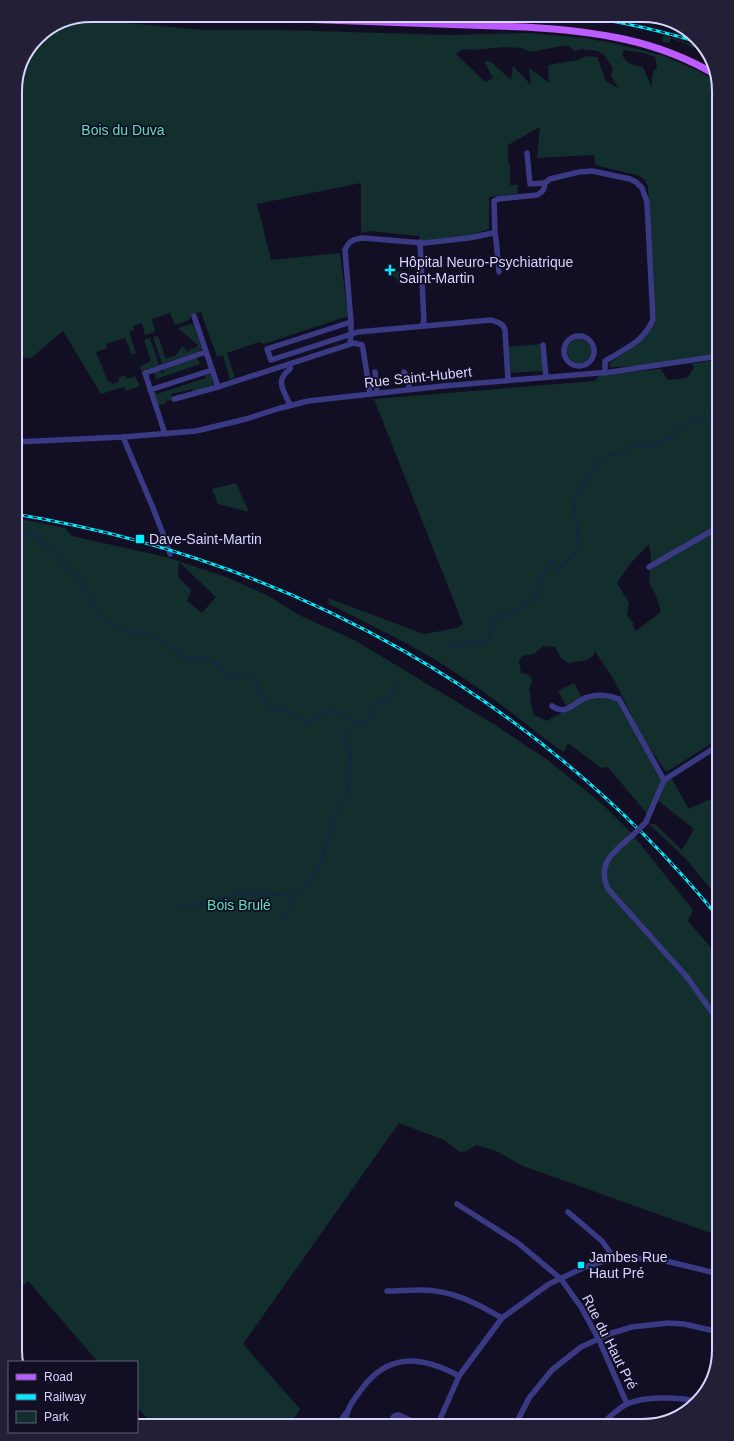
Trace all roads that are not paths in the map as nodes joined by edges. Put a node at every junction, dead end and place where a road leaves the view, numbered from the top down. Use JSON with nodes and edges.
{"nodes":[{"id":1,"x":367,"y":22,"type":"edge"},
{"id":2,"x":474,"y":22,"type":"edge"},
{"id":3,"x":474,"y":26,"type":"junction"},
{"id":4,"x":709,"y":71,"type":"edge"},
{"id":5,"x":527,"y":153,"type":"dead end"},
{"id":6,"x":545,"y":183,"type":"junction"},
{"id":7,"x":495,"y":234,"type":"junction"},
{"id":8,"x":420,"y":242,"type":"junction"},
{"id":9,"x":499,"y":272,"type":"dead end"},
{"id":10,"x":194,"y":316,"type":"dead end"},
{"id":11,"x":351,"y":322,"type":"junction"},
{"id":12,"x":422,"y":326,"type":"junction"},
{"id":13,"x":363,"y":332,"type":"junction"},
{"id":14,"x":351,"y":334,"type":"junction"},
{"id":15,"x":350,"y":344,"type":"junction"},
{"id":16,"x":362,"y":345,"type":"junction"},
{"id":17,"x":544,"y":345,"type":"dead end"},
{"id":18,"x":206,"y":352,"type":"junction"},
{"id":19,"x":712,"y":357,"type":"edge"},
{"id":20,"x":290,"y":364,"type":"junction"},
{"id":21,"x":581,"y":366,"type":"junction"},
{"id":22,"x":212,"y":370,"type":"junction"},
{"id":23,"x":375,"y":372,"type":"dead end"},
{"id":24,"x":404,"y":372,"type":"dead end"},
{"id":25,"x":606,"y":373,"type":"junction"},
{"id":26,"x":582,"y":375,"type":"junction"},
{"id":27,"x":546,"y":377,"type":"junction"},
{"id":28,"x":508,"y":380,"type":"junction"},
{"id":29,"x":218,"y":387,"type":"junction"},
{"id":30,"x":409,"y":389,"type":"junction"},
{"id":31,"x":150,"y":390,"type":"junction"},
{"id":32,"x":377,"y":392,"type":"junction"},
{"id":33,"x":370,"y":393,"type":"junction"},
{"id":34,"x":174,"y":398,"type":"dead end"},
{"id":35,"x":290,"y":405,"type":"junction"},
{"id":36,"x":165,"y":434,"type":"junction"},
{"id":37,"x":123,"y":437,"type":"junction"},
{"id":38,"x":22,"y":442,"type":"edge"},
{"id":39,"x":712,"y":531,"type":"edge"},
{"id":40,"x":170,"y":554,"type":"dead end"},
{"id":41,"x":649,"y":567,"type":"dead end"},
{"id":42,"x":552,"y":706,"type":"dead end"},
{"id":43,"x":712,"y":749,"type":"edge"},
{"id":44,"x":664,"y":780,"type":"junction"},
{"id":45,"x":712,"y":1012,"type":"edge"},
{"id":46,"x":457,"y":1204,"type":"dead end"},
{"id":47,"x":568,"y":1212,"type":"dead end"},
{"id":48,"x":614,"y":1258,"type":"junction"},
{"id":49,"x":712,"y":1272,"type":"edge"},
{"id":50,"x":561,"y":1279,"type":"junction"},
{"id":51,"x":387,"y":1291,"type":"dead end"},
{"id":52,"x":502,"y":1318,"type":"junction"},
{"id":53,"x":712,"y":1330,"type":"edge"},
{"id":54,"x":599,"y":1340,"type":"junction"},
{"id":55,"x":459,"y":1376,"type":"junction"},
{"id":56,"x":691,"y":1400,"type":"edge"},
{"id":57,"x":628,"y":1404,"type":"junction"},
{"id":58,"x":347,"y":1411,"type":"junction"},
{"id":59,"x":342,"y":1419,"type":"edge"},
{"id":60,"x":346,"y":1419,"type":"edge"},
{"id":61,"x":392,"y":1419,"type":"edge"},
{"id":62,"x":407,"y":1419,"type":"edge"},
{"id":63,"x":440,"y":1419,"type":"edge"},
{"id":64,"x":518,"y":1419,"type":"edge"},
{"id":65,"x":606,"y":1419,"type":"edge"}],
"edges":[{"from":1,"to":3,"type":"main road"},
{"from":2,"to":3,"type":"street"},
{"from":3,"to":4,"type":"main road"},
{"from":5,"to":6,"type":"street"},
{"from":6,"to":7,"type":"street"},
{"from":6,"to":25,"type":"street"},
{"from":7,"to":8,"type":"street"},
{"from":7,"to":9,"type":"street"},
{"from":8,"to":11,"type":"street"},
{"from":8,"to":12,"type":"street"},
{"from":10,"to":18,"type":"street"},
{"from":11,"to":14,"type":"street"},
{"from":11,"to":14,"type":"street"},
{"from":12,"to":13,"type":"street"},
{"from":12,"to":28,"type":"street"},
{"from":13,"to":14,"type":"street"},
{"from":13,"to":16,"type":"street"},
{"from":14,"to":15,"type":"street"},
{"from":15,"to":16,"type":"street"},
{"from":15,"to":20,"type":"street"},
{"from":16,"to":33,"type":"street"},
{"from":17,"to":27,"type":"street"},
{"from":18,"to":22,"type":"street"},
{"from":18,"to":31,"type":"street"},
{"from":19,"to":25,"type":"street","name":"Rue Saint-Hubert"},
{"from":20,"to":29,"type":"street"},
{"from":20,"to":35,"type":"street"},
{"from":21,"to":21,"type":"street"},
{"from":21,"to":26,"type":"street"},
{"from":22,"to":29,"type":"street"},
{"from":22,"to":31,"type":"street"},
{"from":23,"to":32,"type":"street"},
{"from":24,"to":30,"type":"street"},
{"from":25,"to":26,"type":"street","name":"Rue Saint-Hubert"},
{"from":26,"to":27,"type":"street","name":"Rue Saint-Hubert"},
{"from":27,"to":28,"type":"street","name":"Rue Saint-Hubert"},
{"from":28,"to":30,"type":"street","name":"Rue Saint-Hubert"},
{"from":29,"to":34,"type":"street"},
{"from":30,"to":32,"type":"street","name":"Rue Saint-Hubert"},
{"from":31,"to":36,"type":"street"},
{"from":32,"to":33,"type":"street","name":"Rue Saint-Hubert"},
{"from":33,"to":35,"type":"street","name":"Rue Saint-Hubert"},
{"from":35,"to":36,"type":"street","name":"Rue Saint-Hubert"},
{"from":36,"to":37,"type":"street","name":"Rue Saint-Hubert"},
{"from":37,"to":38,"type":"street","name":"Rue Saint-Hubert"},
{"from":37,"to":40,"type":"street"},
{"from":39,"to":41,"type":"street"},
{"from":42,"to":44,"type":"street"},
{"from":43,"to":44,"type":"street"},
{"from":44,"to":45,"type":"street","bridge":true},
{"from":46,"to":50,"type":"street","name":"Rue du Haut Pré"},
{"from":47,"to":48,"type":"street"},
{"from":48,"to":49,"type":"street"},
{"from":48,"to":50,"type":"street"},
{"from":50,"to":52,"type":"street"},
{"from":50,"to":54,"type":"street","name":"Rue du Haut Pré"},
{"from":51,"to":52,"type":"street"},
{"from":52,"to":55,"type":"street"},
{"from":53,"to":54,"type":"street"},
{"from":54,"to":57,"type":"street","name":"Rue du Haut Pré"},
{"from":54,"to":64,"type":"street"},
{"from":55,"to":58,"type":"street"},
{"from":55,"to":63,"type":"street"},
{"from":56,"to":57,"type":"street"},
{"from":57,"to":65,"type":"street"},
{"from":58,"to":59,"type":"street"},
{"from":58,"to":60,"type":"street"},
{"from":61,"to":62,"type":"street"}]}
